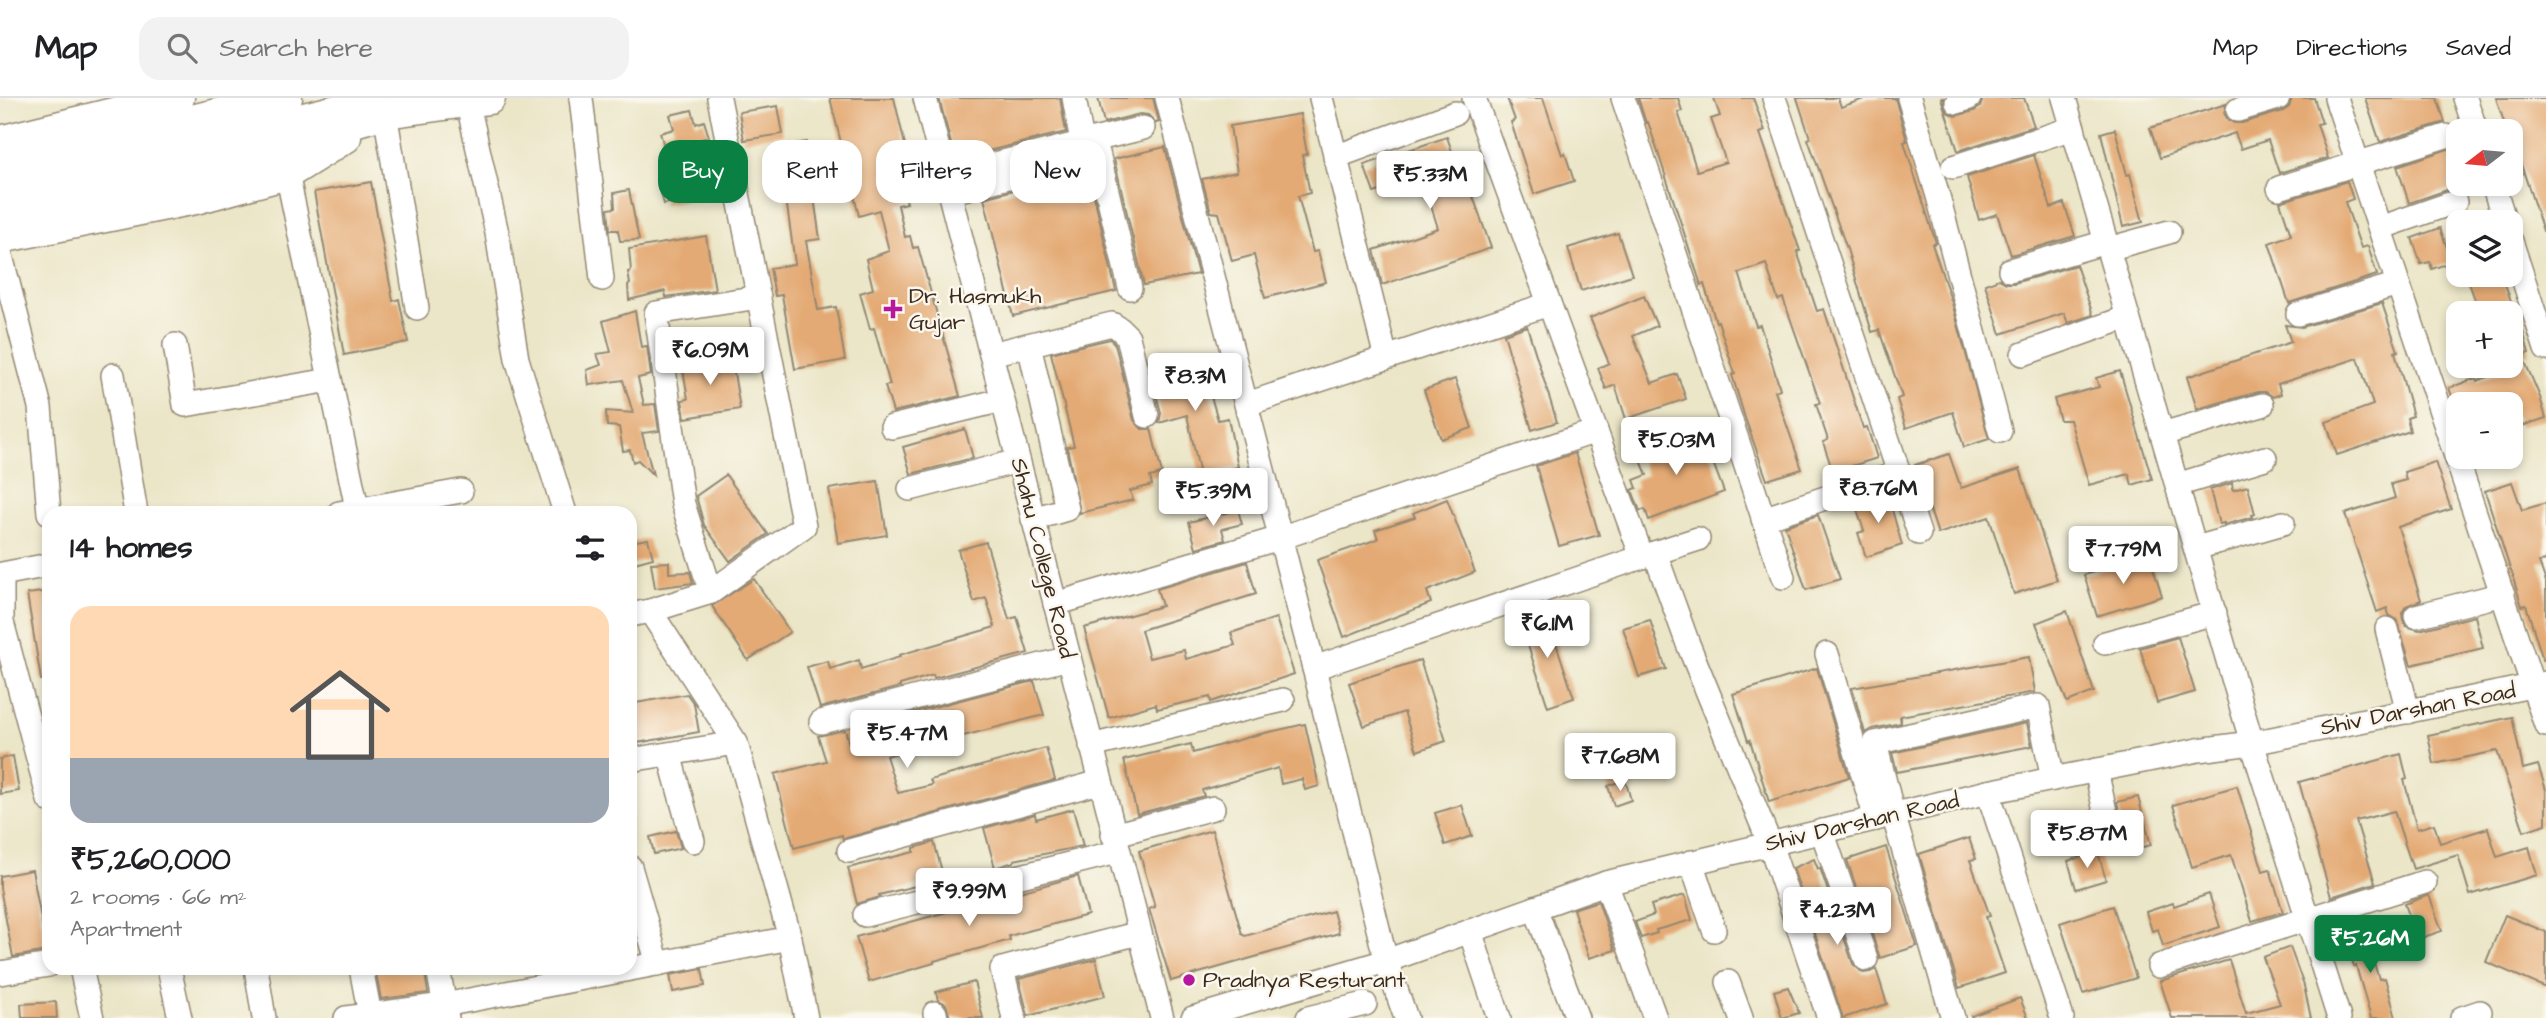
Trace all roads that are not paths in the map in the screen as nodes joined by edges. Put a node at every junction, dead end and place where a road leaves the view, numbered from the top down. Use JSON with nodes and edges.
{"nodes":[{"id":1,"x":178,"y":98,"type":"edge"},
{"id":2,"x":286,"y":98,"type":"edge"},
{"id":3,"x":581,"y":98,"type":"edge"},
{"id":4,"x":719,"y":98,"type":"edge"},
{"id":5,"x":925,"y":98,"type":"edge"},
{"id":6,"x":1074,"y":98,"type":"edge"},
{"id":7,"x":1167,"y":98,"type":"edge"},
{"id":8,"x":1321,"y":98,"type":"edge"},
{"id":9,"x":1474,"y":98,"type":"edge"},
{"id":10,"x":1623,"y":98,"type":"edge"},
{"id":11,"x":1774,"y":98,"type":"edge"},
{"id":12,"x":1909,"y":98,"type":"edge"},
{"id":13,"x":2064,"y":98,"type":"edge"},
{"id":14,"x":2278,"y":98,"type":"edge"},
{"id":15,"x":2336,"y":98,"type":"edge"},
{"id":16,"x":2465,"y":98,"type":"edge"},
{"id":17,"x":478,"y":99,"type":"edge"},
{"id":18,"x":378,"y":105,"type":"edge"},
{"id":19,"x":110,"y":106,"type":"edge"},
{"id":20,"x":2238,"y":110,"type":"dead end"},
{"id":21,"x":1455,"y":113,"type":"dead end"},
{"id":22,"x":2472,"y":119,"type":"edge"},
{"id":23,"x":1143,"y":128,"type":"dead end"},
{"id":24,"x":2073,"y":128,"type":"junction"},
{"id":25,"x":2446,"y":136,"type":"dead end"},
{"id":26,"x":936,"y":140,"type":"edge"},
{"id":27,"x":1082,"y":140,"type":"edge"},
{"id":28,"x":1091,"y":140,"type":"edge"},
{"id":29,"x":0,"y":142,"type":"edge"},
{"id":30,"x":1335,"y":157,"type":"junction"},
{"id":31,"x":2358,"y":164,"type":"junction"},
{"id":32,"x":1953,"y":167,"type":"dead end"},
{"id":33,"x":0,"y":168,"type":"edge"},
{"id":34,"x":287,"y":173,"type":"junction"},
{"id":35,"x":996,"y":175,"type":"edge"},
{"id":36,"x":2279,"y":188,"type":"dead end"},
{"id":37,"x":0,"y":189,"type":"edge"},
{"id":38,"x":2455,"y":202,"type":"dead end"},
{"id":39,"x":952,"y":203,"type":"edge"},
{"id":40,"x":0,"y":214,"type":"edge"},
{"id":41,"x":2380,"y":228,"type":"junction"},
{"id":42,"x":2169,"y":232,"type":"dead end"},
{"id":43,"x":0,"y":237,"type":"edge"},
{"id":44,"x":2107,"y":245,"type":"junction"},
{"id":45,"x":0,"y":252,"type":"edge"},
{"id":46,"x":2010,"y":270,"type":"dead end"},
{"id":47,"x":2523,"y":278,"type":"edge"},
{"id":48,"x":602,"y":279,"type":"dead end"},
{"id":49,"x":2398,"y":284,"type":"junction"},
{"id":50,"x":1130,"y":288,"type":"dead end"},
{"id":51,"x":759,"y":297,"type":"junction"},
{"id":52,"x":1549,"y":304,"type":"junction"},
{"id":53,"x":417,"y":308,"type":"dead end"},
{"id":54,"x":2298,"y":314,"type":"dead end"},
{"id":55,"x":2128,"y":317,"type":"junction"},
{"id":56,"x":175,"y":345,"type":"dead end"},
{"id":57,"x":1029,"y":345,"type":"junction"},
{"id":58,"x":2546,"y":349,"type":"edge"},
{"id":59,"x":991,"y":354,"type":"junction"},
{"id":60,"x":2024,"y":354,"type":"dead end"},
{"id":61,"x":1386,"y":358,"type":"junction"},
{"id":62,"x":113,"y":376,"type":"dead end"},
{"id":63,"x":330,"y":380,"type":"junction"},
{"id":64,"x":1002,"y":400,"type":"junction"},
{"id":65,"x":1247,"y":404,"type":"junction"},
{"id":66,"x":2262,"y":405,"type":"dead end"},
{"id":67,"x":1147,"y":416,"type":"dead end"},
{"id":68,"x":892,"y":428,"type":"dead end"},
{"id":69,"x":1596,"y":431,"type":"junction"},
{"id":70,"x":2000,"y":431,"type":"dead end"},
{"id":71,"x":2162,"y":434,"type":"junction"},
{"id":72,"x":2265,"y":458,"type":"dead end"},
{"id":73,"x":1018,"y":461,"type":"junction"},
{"id":74,"x":1899,"y":473,"type":"junction"},
{"id":75,"x":2177,"y":485,"type":"junction"},
{"id":76,"x":910,"y":489,"type":"dead end"},
{"id":77,"x":461,"y":491,"type":"dead end"},
{"id":78,"x":48,"y":506,"type":"edge"},
{"id":79,"x":135,"y":506,"type":"edge"},
{"id":80,"x":351,"y":506,"type":"edge"},
{"id":81,"x":383,"y":506,"type":"edge"},
{"id":82,"x":563,"y":506,"type":"edge"},
{"id":83,"x":1033,"y":519,"type":"junction"},
{"id":84,"x":1763,"y":519,"type":"junction"},
{"id":85,"x":2283,"y":523,"type":"dead end"},
{"id":86,"x":1919,"y":533,"type":"dead end"},
{"id":87,"x":1280,"y":538,"type":"junction"},
{"id":88,"x":1698,"y":540,"type":"dead end"},
{"id":89,"x":2196,"y":548,"type":"junction"},
{"id":90,"x":1649,"y":555,"type":"junction"},
{"id":91,"x":42,"y":566,"type":"edge"},
{"id":92,"x":1783,"y":578,"type":"dead end"},
{"id":93,"x":711,"y":592,"type":"junction"},
{"id":94,"x":2503,"y":594,"type":"junction"},
{"id":95,"x":1055,"y":604,"type":"junction"},
{"id":96,"x":640,"y":613,"type":"edge"},
{"id":97,"x":2215,"y":613,"type":"junction"},
{"id":98,"x":2416,"y":616,"type":"dead end"},
{"id":99,"x":2387,"y":629,"type":"dead end"},
{"id":100,"x":2105,"y":643,"type":"dead end"},
{"id":101,"x":1827,"y":653,"type":"dead end"},
{"id":102,"x":1069,"y":658,"type":"junction"},
{"id":103,"x":1314,"y":668,"type":"junction"},
{"id":104,"x":2540,"y":685,"type":"edge"},
{"id":105,"x":1283,"y":700,"type":"dead end"},
{"id":106,"x":2408,"y":712,"type":"junction"},
{"id":107,"x":39,"y":720,"type":"edge"},
{"id":108,"x":821,"y":722,"type":"dead end"},
{"id":109,"x":2546,"y":725,"type":"edge"},
{"id":110,"x":2252,"y":743,"type":"junction"},
{"id":111,"x":42,"y":744,"type":"edge"},
{"id":112,"x":736,"y":744,"type":"junction"},
{"id":113,"x":1091,"y":746,"type":"junction"},
{"id":114,"x":669,"y":754,"type":"junction"},
{"id":115,"x":637,"y":759,"type":"edge"},
{"id":116,"x":2096,"y":770,"type":"junction"},
{"id":117,"x":2053,"y":779,"type":"junction"},
{"id":118,"x":1100,"y":782,"type":"junction"},
{"id":119,"x":1988,"y":792,"type":"junction"},
{"id":120,"x":1213,"y":808,"type":"dead end"},
{"id":121,"x":1884,"y":816,"type":"junction"},
{"id":122,"x":2109,"y":830,"type":"dead end"},
{"id":123,"x":1822,"y":831,"type":"junction"},
{"id":124,"x":693,"y":841,"type":"dead end"},
{"id":125,"x":1115,"y":843,"type":"junction"},
{"id":126,"x":1770,"y":844,"type":"junction"},
{"id":127,"x":849,"y":851,"type":"dead end"},
{"id":128,"x":1691,"y":862,"type":"junction"},
{"id":129,"x":2425,"y":882,"type":"dead end"},
{"id":130,"x":1606,"y":883,"type":"junction"},
{"id":131,"x":637,"y":891,"type":"edge"},
{"id":132,"x":1535,"y":908,"type":"junction"},
{"id":133,"x":865,"y":915,"type":"dead end"},
{"id":134,"x":2308,"y":919,"type":"junction"},
{"id":135,"x":1714,"y":930,"type":"dead end"},
{"id":136,"x":1470,"y":931,"type":"junction"},
{"id":137,"x":1139,"y":933,"type":"junction"},
{"id":138,"x":790,"y":938,"type":"junction"},
{"id":139,"x":1866,"y":959,"type":"dead end"},
{"id":140,"x":1385,"y":961,"type":"junction"},
{"id":141,"x":658,"y":964,"type":"junction"},
{"id":142,"x":42,"y":966,"type":"edge"},
{"id":143,"x":2159,"y":966,"type":"dead end"},
{"id":144,"x":637,"y":967,"type":"edge"},
{"id":145,"x":0,"y":973,"type":"edge"},
{"id":146,"x":83,"y":975,"type":"edge"},
{"id":147,"x":171,"y":975,"type":"edge"},
{"id":148,"x":257,"y":975,"type":"edge"},
{"id":149,"x":362,"y":975,"type":"edge"},
{"id":150,"x":439,"y":975,"type":"edge"},
{"id":151,"x":562,"y":975,"type":"edge"},
{"id":152,"x":532,"y":978,"type":"edge"},
{"id":153,"x":1728,"y":982,"type":"dead end"},
{"id":154,"x":1365,"y":1004,"type":"dead end"},
{"id":155,"x":446,"y":1011,"type":"edge"},
{"id":156,"x":370,"y":1015,"type":"junction"},
{"id":157,"x":92,"y":1018,"type":"edge"},
{"id":158,"x":180,"y":1018,"type":"edge"},
{"id":159,"x":264,"y":1018,"type":"edge"},
{"id":160,"x":346,"y":1018,"type":"edge"},
{"id":161,"x":806,"y":1018,"type":"edge"},
{"id":162,"x":1014,"y":1018,"type":"edge"},
{"id":163,"x":1162,"y":1018,"type":"edge"},
{"id":164,"x":1193,"y":1018,"type":"edge"},
{"id":165,"x":1308,"y":1018,"type":"edge"},
{"id":166,"x":1406,"y":1018,"type":"edge"},
{"id":167,"x":1499,"y":1018,"type":"edge"},
{"id":168,"x":1577,"y":1018,"type":"edge"},
{"id":169,"x":1655,"y":1018,"type":"edge"},
{"id":170,"x":1741,"y":1018,"type":"edge"},
{"id":171,"x":1829,"y":1018,"type":"edge"},
{"id":172,"x":1954,"y":1018,"type":"edge"},
{"id":173,"x":2062,"y":1018,"type":"edge"},
{"id":174,"x":2339,"y":1018,"type":"edge"}],
"edges":[{"from":1,"to":19,"type":"highway"},
{"from":2,"to":33,"type":"highway"},
{"from":3,"to":48,"type":"street"},
{"from":4,"to":51,"type":"street"},
{"from":5,"to":26,"type":"street","name":"Shahu College Road"},
{"from":6,"to":27,"type":"street"},
{"from":7,"to":65,"type":"street"},
{"from":8,"to":30,"type":"street"},
{"from":9,"to":52,"type":"street"},
{"from":10,"to":84,"type":"street"},
{"from":11,"to":74,"type":"street"},
{"from":12,"to":70,"type":"street"},
{"from":13,"to":24,"type":"street"},
{"from":14,"to":20,"type":"street"},
{"from":15,"to":31,"type":"street"},
{"from":16,"to":22,"type":"street"},
{"from":17,"to":18,"type":"highway"},
{"from":17,"to":82,"type":"street"},
{"from":18,"to":34,"type":"highway"},
{"from":18,"to":37,"type":"street"},
{"from":18,"to":40,"type":"highway"},
{"from":18,"to":53,"type":"street"},
{"from":19,"to":29,"type":"highway"},
{"from":21,"to":30,"type":"street"},
{"from":23,"to":28,"type":"street"},
{"from":24,"to":32,"type":"street"},
{"from":24,"to":44,"type":"street"},
{"from":25,"to":31,"type":"street"},
{"from":30,"to":61,"type":"street"},
{"from":31,"to":36,"type":"street"},
{"from":31,"to":41,"type":"street"},
{"from":34,"to":43,"type":"highway"},
{"from":34,"to":63,"type":"street"},
{"from":35,"to":50,"type":"street"},
{"from":38,"to":41,"type":"street"},
{"from":39,"to":59,"type":"street","name":"Shahu College Road"},
{"from":41,"to":49,"type":"street"},
{"from":42,"to":44,"type":"street"},
{"from":44,"to":46,"type":"street"},
{"from":44,"to":55,"type":"street"},
{"from":45,"to":78,"type":"street"},
{"from":47,"to":58,"type":"street"},
{"from":49,"to":54,"type":"street"},
{"from":49,"to":94,"type":"street"},
{"from":51,"to":93,"type":"street"},
{"from":51,"to":93,"type":"street"},
{"from":52,"to":61,"type":"street"},
{"from":52,"to":69,"type":"street"},
{"from":55,"to":60,"type":"street"},
{"from":55,"to":71,"type":"street"},
{"from":56,"to":63,"type":"street"},
{"from":57,"to":59,"type":"street"},
{"from":57,"to":67,"type":"street"},
{"from":57,"to":83,"type":"street"},
{"from":59,"to":64,"type":"street","name":"Shahu College Road"},
{"from":61,"to":65,"type":"street"},
{"from":62,"to":79,"type":"street"},
{"from":63,"to":80,"type":"street"},
{"from":64,"to":68,"type":"street"},
{"from":64,"to":73,"type":"street","name":"Shahu College Road"},
{"from":65,"to":87,"type":"street"},
{"from":66,"to":71,"type":"street"},
{"from":69,"to":87,"type":"street"},
{"from":69,"to":90,"type":"street"},
{"from":71,"to":75,"type":"street"},
{"from":72,"to":75,"type":"street"},
{"from":73,"to":76,"type":"street"},
{"from":73,"to":83,"type":"street","name":"Shahu College Road"},
{"from":74,"to":84,"type":"street"},
{"from":74,"to":86,"type":"street"},
{"from":75,"to":89,"type":"street"},
{"from":77,"to":81,"type":"street"},
{"from":83,"to":95,"type":"street","name":"Shahu College Road"},
{"from":84,"to":92,"type":"street"},
{"from":85,"to":89,"type":"street"},
{"from":87,"to":95,"type":"street"},
{"from":87,"to":103,"type":"street"},
{"from":88,"to":90,"type":"street"},
{"from":89,"to":97,"type":"street"},
{"from":90,"to":103,"type":"street"},
{"from":90,"to":126,"type":"street"},
{"from":91,"to":107,"type":"street"},
{"from":93,"to":96,"type":"street"},
{"from":94,"to":98,"type":"street"},
{"from":94,"to":104,"type":"street"},
{"from":95,"to":102,"type":"street","name":"Shahu College Road"},
{"from":96,"to":112,"type":"street"},
{"from":97,"to":100,"type":"street"},
{"from":97,"to":110,"type":"street"},
{"from":99,"to":106,"type":"street"},
{"from":101,"to":121,"type":"street"},
{"from":102,"to":108,"type":"street"},
{"from":102,"to":113,"type":"street","name":"Shahu College Road"},
{"from":103,"to":140,"type":"street"},
{"from":104,"to":106,"type":"street","name":"Shiv Darshan Road"},
{"from":104,"to":109,"type":"street"},
{"from":105,"to":113,"type":"street"},
{"from":106,"to":110,"type":"street","name":"Shiv Darshan Road"},
{"from":107,"to":111,"type":"street"},
{"from":110,"to":116,"type":"street","name":"Shiv Darshan Road"},
{"from":110,"to":134,"type":"street"},
{"from":112,"to":114,"type":"street"},
{"from":112,"to":138,"type":"street"},
{"from":113,"to":118,"type":"street","name":"Shahu College Road"},
{"from":114,"to":115,"type":"street"},
{"from":114,"to":124,"type":"street"},
{"from":116,"to":117,"type":"street","name":"Shiv Darshan Road"},
{"from":116,"to":122,"type":"street"},
{"from":117,"to":119,"type":"street","name":"Shiv Darshan Road"},
{"from":117,"to":121,"type":"street"},
{"from":118,"to":125,"type":"street","name":"Shahu College Road"},
{"from":118,"to":127,"type":"street"},
{"from":119,"to":121,"type":"street","name":"Shiv Darshan Road"},
{"from":119,"to":173,"type":"street"},
{"from":120,"to":125,"type":"street"},
{"from":121,"to":123,"type":"street","name":"Shiv Darshan Road"},
{"from":121,"to":172,"type":"street"},
{"from":123,"to":126,"type":"street","name":"Shiv Darshan Road"},
{"from":123,"to":139,"type":"street"},
{"from":125,"to":133,"type":"street"},
{"from":125,"to":137,"type":"street","name":"Shahu College Road"},
{"from":126,"to":128,"type":"street","name":"Shiv Darshan Road"},
{"from":126,"to":171,"type":"street"},
{"from":128,"to":130,"type":"street","name":"Shiv Darshan Road"},
{"from":128,"to":135,"type":"street"},
{"from":129,"to":134,"type":"street"},
{"from":130,"to":132,"type":"street","name":"Shiv Darshan Road"},
{"from":130,"to":169,"type":"street"},
{"from":131,"to":141,"type":"street"},
{"from":132,"to":136,"type":"street","name":"Shiv Darshan Road"},
{"from":132,"to":168,"type":"street"},
{"from":134,"to":143,"type":"street"},
{"from":134,"to":174,"type":"street"},
{"from":136,"to":140,"type":"street","name":"Shiv Darshan Road"},
{"from":136,"to":167,"type":"street"},
{"from":137,"to":162,"type":"street"},
{"from":137,"to":163,"type":"street","name":"Shahu College Road"},
{"from":138,"to":141,"type":"street"},
{"from":138,"to":161,"type":"street"},
{"from":140,"to":164,"type":"street","name":"Shiv Darshan Road"},
{"from":140,"to":166,"type":"street"},
{"from":141,"to":144,"type":"street"},
{"from":142,"to":145,"type":"street"},
{"from":146,"to":157,"type":"street"},
{"from":147,"to":158,"type":"street"},
{"from":148,"to":159,"type":"street"},
{"from":149,"to":156,"type":"street"},
{"from":150,"to":155,"type":"street"},
{"from":151,"to":152,"type":"street"},
{"from":152,"to":155,"type":"street"},
{"from":153,"to":170,"type":"street"},
{"from":154,"to":165,"type":"street"},
{"from":155,"to":156,"type":"street"},
{"from":156,"to":160,"type":"street"}]}
